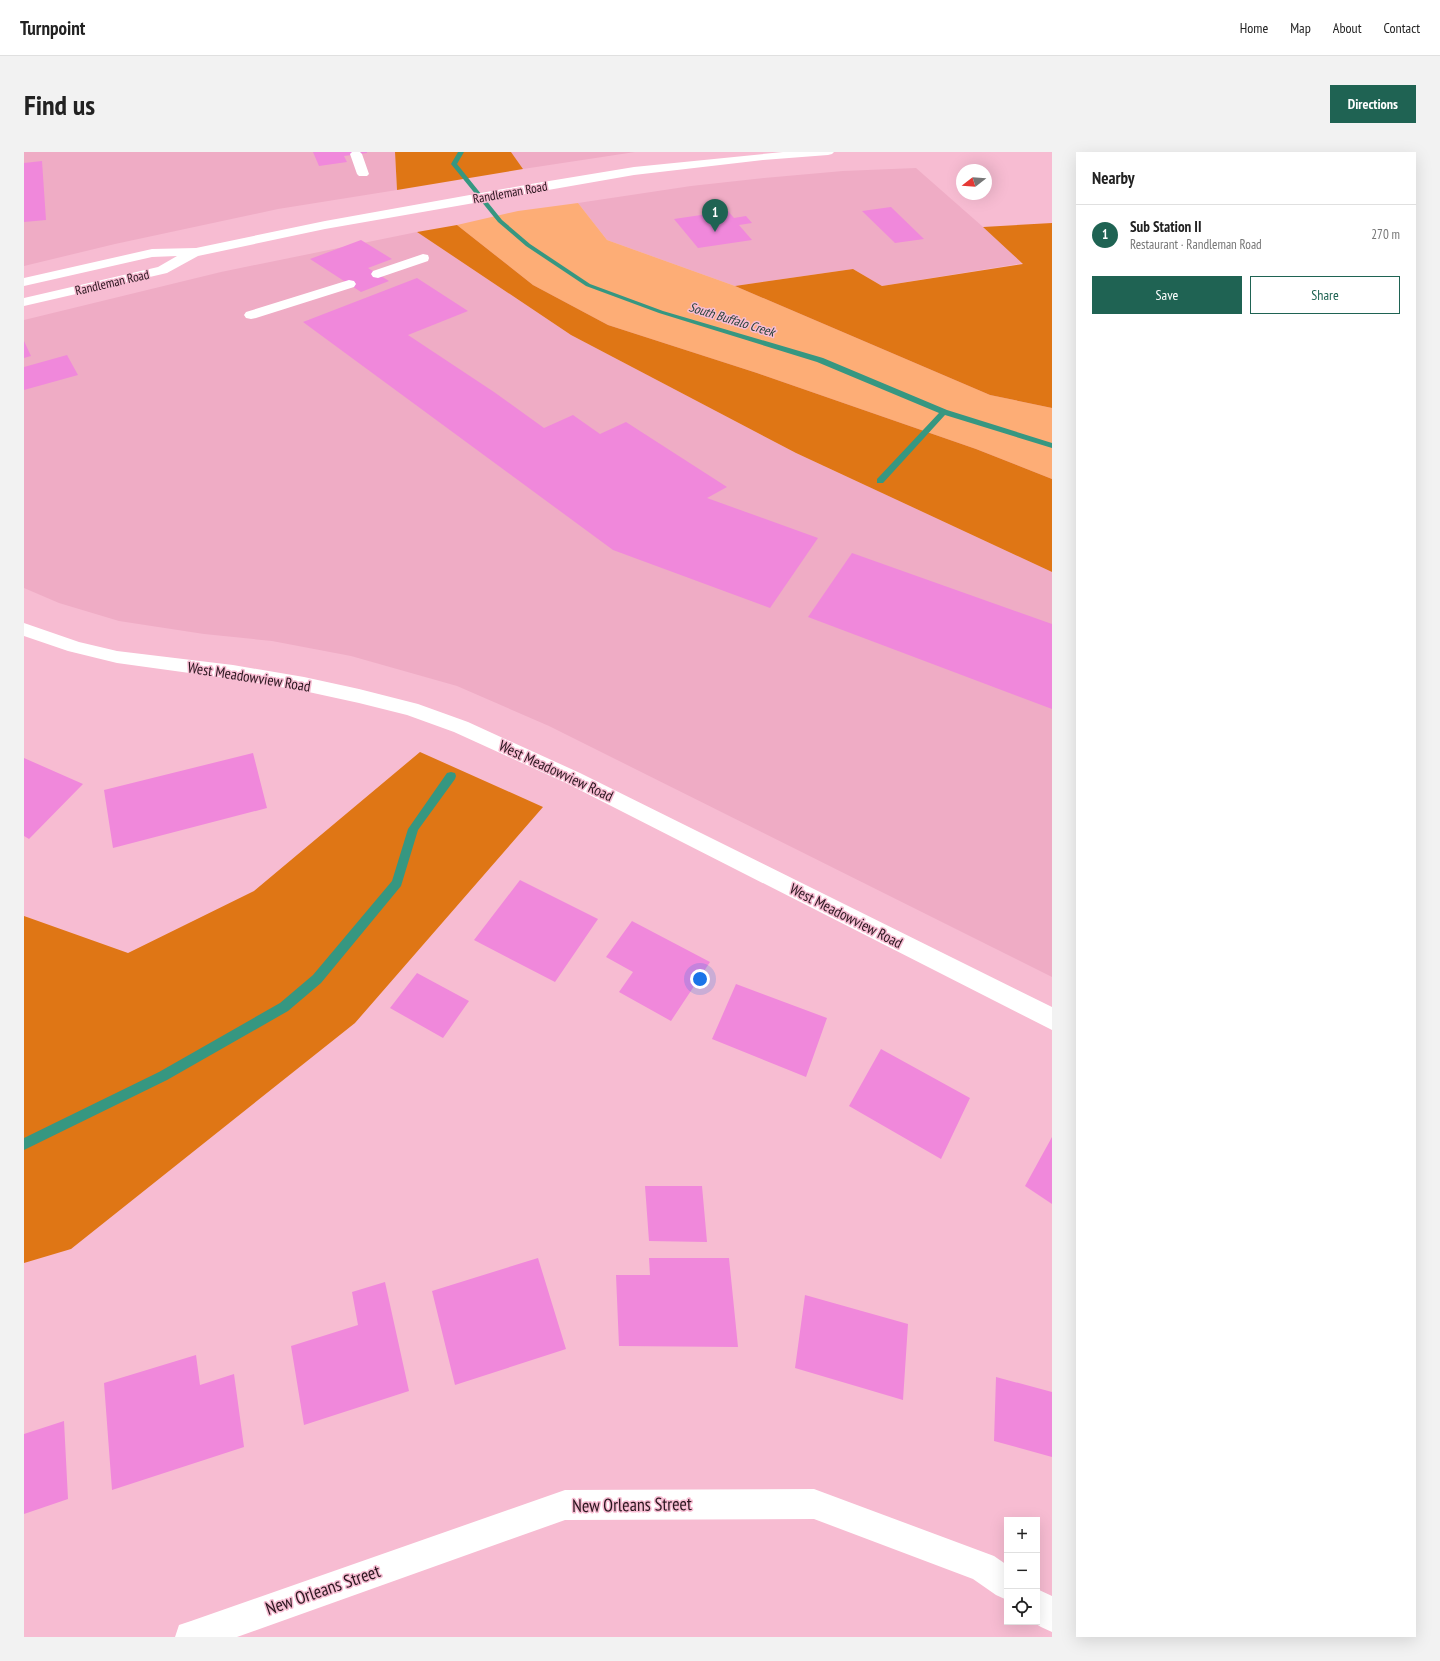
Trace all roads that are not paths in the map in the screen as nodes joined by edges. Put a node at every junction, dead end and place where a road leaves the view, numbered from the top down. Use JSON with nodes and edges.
{"nodes":[{"id":1,"x":816,"y":152,"type":"edge"},
{"id":2,"x":828,"y":152,"type":"edge"},
{"id":3,"x":356,"y":154,"type":"dead end"},
{"id":4,"x":363,"y":174,"type":"dead end"},
{"id":5,"x":196,"y":252,"type":"junction"},
{"id":6,"x":423,"y":258,"type":"dead end"},
{"id":7,"x":378,"y":274,"type":"dead end"},
{"id":8,"x":24,"y":282,"type":"edge"},
{"id":9,"x":349,"y":284,"type":"dead end"},
{"id":10,"x":24,"y":302,"type":"edge"},
{"id":11,"x":251,"y":315,"type":"dead end"},
{"id":12,"x":24,"y":629,"type":"edge"},
{"id":13,"x":1052,"y":1019,"type":"edge"},
{"id":14,"x":1004,"y":1582,"type":"edge"},
{"id":15,"x":1040,"y":1607,"type":"edge"},
{"id":16,"x":1052,"y":1616,"type":"edge"},
{"id":17,"x":190,"y":1637,"type":"edge"}],
"edges":[{"from":1,"to":2,"type":"main road","name":"Randleman Road"},
{"from":1,"to":5,"type":"main road","name":"Randleman Road"},
{"from":3,"to":4,"type":"main road"},
{"from":5,"to":8,"type":"main road","name":"Randleman Road"},
{"from":5,"to":10,"type":"main road","name":"Randleman Road"},
{"from":6,"to":7,"type":"main road"},
{"from":9,"to":11,"type":"main road"},
{"from":12,"to":13,"type":"main road","name":"West Meadowview Road"},
{"from":14,"to":17,"type":"main road","name":"New Orleans Street"},
{"from":15,"to":16,"type":"main road"}]}
